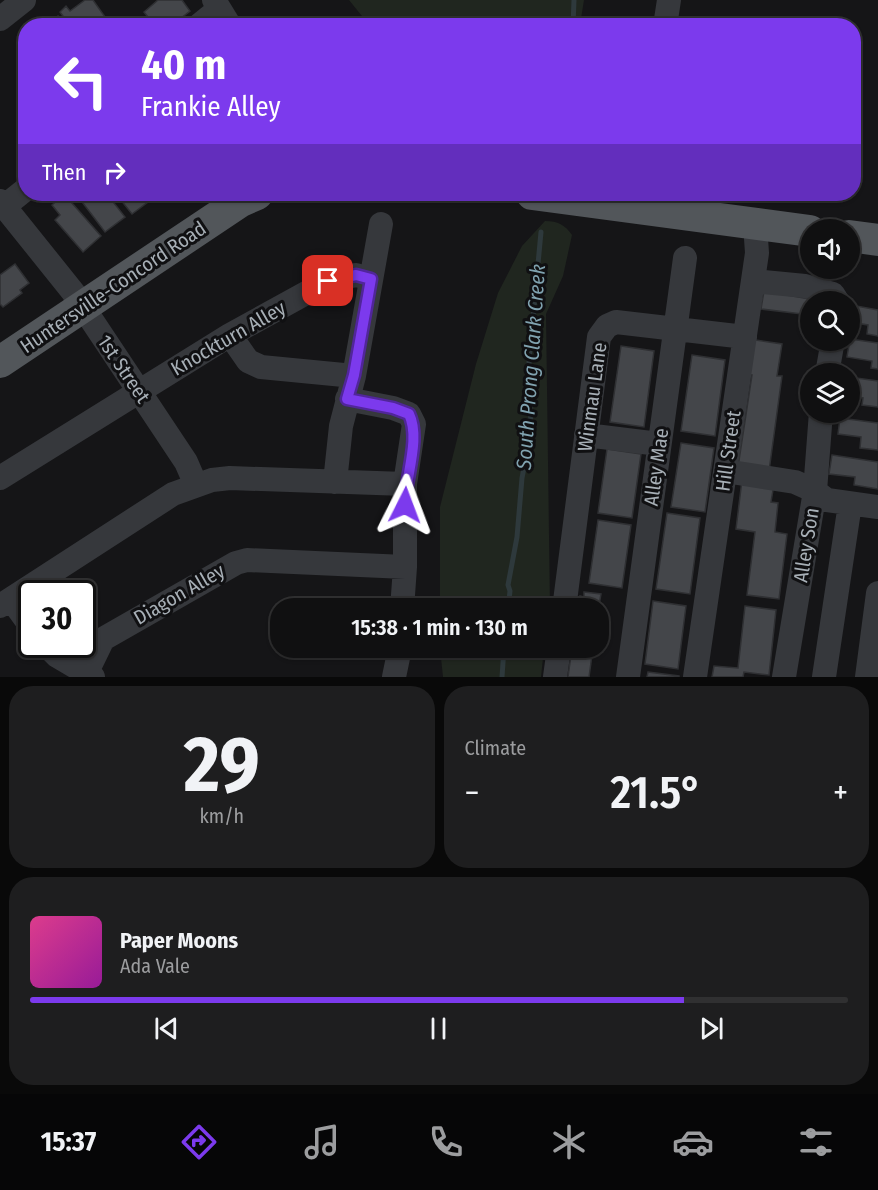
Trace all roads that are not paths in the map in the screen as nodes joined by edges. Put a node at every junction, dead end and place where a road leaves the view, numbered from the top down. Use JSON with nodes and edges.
{"nodes":[{"id":1,"x":24,"y":0,"type":"edge"},
{"id":2,"x":669,"y":0,"type":"edge"},
{"id":3,"x":666,"y":18,"type":"edge"},
{"id":4,"x":0,"y":19,"type":"edge"},
{"id":5,"x":18,"y":194,"type":"edge"},
{"id":6,"x":241,"y":201,"type":"edge"},
{"id":7,"x":641,"y":201,"type":"edge"},
{"id":8,"x":2,"y":203,"type":"edge"},
{"id":9,"x":381,"y":224,"type":"dead end"},
{"id":10,"x":755,"y":224,"type":"junction"},
{"id":11,"x":800,"y":230,"type":"edge"},
{"id":12,"x":860,"y":238,"type":"edge"},
{"id":13,"x":878,"y":240,"type":"edge"},
{"id":14,"x":685,"y":258,"type":"dead end"},
{"id":15,"x":371,"y":279,"type":"junction"},
{"id":16,"x":753,"y":281,"type":"junction"},
{"id":17,"x":822,"y":291,"type":"edge"},
{"id":18,"x":83,"y":308,"type":"junction"},
{"id":19,"x":675,"y":329,"type":"junction"},
{"id":20,"x":230,"y":335,"type":"junction"},
{"id":21,"x":745,"y":337,"type":"junction"},
{"id":22,"x":0,"y":362,"type":"edge"},
{"id":23,"x":354,"y":375,"type":"junction"},
{"id":24,"x":139,"y":391,"type":"junction"},
{"id":25,"x":347,"y":399,"type":"junction"},
{"id":26,"x":820,"y":423,"type":"edge"},
{"id":27,"x":586,"y":435,"type":"junction"},
{"id":28,"x":659,"y":444,"type":"junction"},
{"id":29,"x":725,"y":471,"type":"junction"},
{"id":30,"x":0,"y":478,"type":"edge"},
{"id":31,"x":335,"y":482,"type":"junction"},
{"id":32,"x":405,"y":484,"type":"junction"},
{"id":33,"x":196,"y":485,"type":"junction"},
{"id":34,"x":815,"y":491,"type":"junction"},
{"id":35,"x":850,"y":504,"type":"junction"},
{"id":36,"x":878,"y":507,"type":"edge"},
{"id":37,"x":405,"y":567,"type":"junction"},
{"id":38,"x":878,"y":593,"type":"edge"},
{"id":39,"x":403,"y":598,"type":"edge"},
{"id":40,"x":565,"y":598,"type":"edge"},
{"id":41,"x":5,"y":603,"type":"edge"},
{"id":42,"x":18,"y":615,"type":"edge"},
{"id":43,"x":60,"y":658,"type":"edge"},
{"id":44,"x":398,"y":658,"type":"edge"},
{"id":45,"x":558,"y":658,"type":"edge"},
{"id":46,"x":89,"y":675,"type":"edge"},
{"id":47,"x":394,"y":677,"type":"edge"},
{"id":48,"x":555,"y":677,"type":"edge"},
{"id":49,"x":628,"y":677,"type":"edge"},
{"id":50,"x":695,"y":677,"type":"edge"},
{"id":51,"x":784,"y":677,"type":"edge"},
{"id":52,"x":824,"y":677,"type":"edge"},
{"id":53,"x":867,"y":677,"type":"edge"}],
"edges":[{"from":1,"to":4,"type":"street"},
{"from":2,"to":3,"type":"street"},
{"from":5,"to":8,"type":"street"},
{"from":6,"to":18,"type":"main road","name":"Huntersville-Concord Road"},
{"from":7,"to":10,"type":"main road"},
{"from":8,"to":18,"type":"street","name":"1st Street"},
{"from":9,"to":15,"type":"street"},
{"from":10,"to":11,"type":"main road"},
{"from":10,"to":16,"type":"street","name":"Hill Street"},
{"from":12,"to":13,"type":"main road"},
{"from":14,"to":19,"type":"street","name":"Alley Mae"},
{"from":15,"to":20,"type":"street","name":"Knockturn Alley"},
{"from":15,"to":23,"type":"street"},
{"from":16,"to":17,"type":"street"},
{"from":16,"to":21,"type":"street","name":"Hill Street"},
{"from":18,"to":22,"type":"main road","name":"Huntersville-Concord Road"},
{"from":18,"to":24,"type":"street","name":"1st Street"},
{"from":19,"to":21,"type":"street","name":"Winmau Lane"},
{"from":19,"to":27,"type":"street","name":"Winmau Lane"},
{"from":19,"to":28,"type":"street","name":"Alley Mae"},
{"from":20,"to":23,"type":"street"},
{"from":20,"to":24,"type":"street","name":"Knockturn Alley"},
{"from":21,"to":29,"type":"street","name":"Hill Street"},
{"from":23,"to":25,"type":"street"},
{"from":24,"to":30,"type":"street","name":"Knockturn Alley"},
{"from":24,"to":33,"type":"street","name":"1st Street"},
{"from":25,"to":31,"type":"street"},
{"from":25,"to":32,"type":"street"},
{"from":26,"to":34,"type":"street","name":"Alley Son"},
{"from":27,"to":28,"type":"street"},
{"from":27,"to":40,"type":"street","name":"Winmau Lane"},
{"from":28,"to":49,"type":"street","name":"Alley Mae"},
{"from":29,"to":34,"type":"street"},
{"from":29,"to":50,"type":"street","name":"Hill Street"},
{"from":31,"to":32,"type":"street"},
{"from":31,"to":33,"type":"street"},
{"from":32,"to":37,"type":"street"},
{"from":33,"to":41,"type":"street"},
{"from":34,"to":35,"type":"street"},
{"from":34,"to":51,"type":"street","name":"Alley Son"},
{"from":35,"to":36,"type":"street"},
{"from":35,"to":52,"type":"street"},
{"from":37,"to":39,"type":"street"},
{"from":37,"to":46,"type":"street","name":"Diagon Alley"},
{"from":38,"to":53,"type":"street"},
{"from":41,"to":42,"type":"street"},
{"from":43,"to":46,"type":"street"},
{"from":44,"to":47,"type":"street"},
{"from":45,"to":48,"type":"street"}]}
